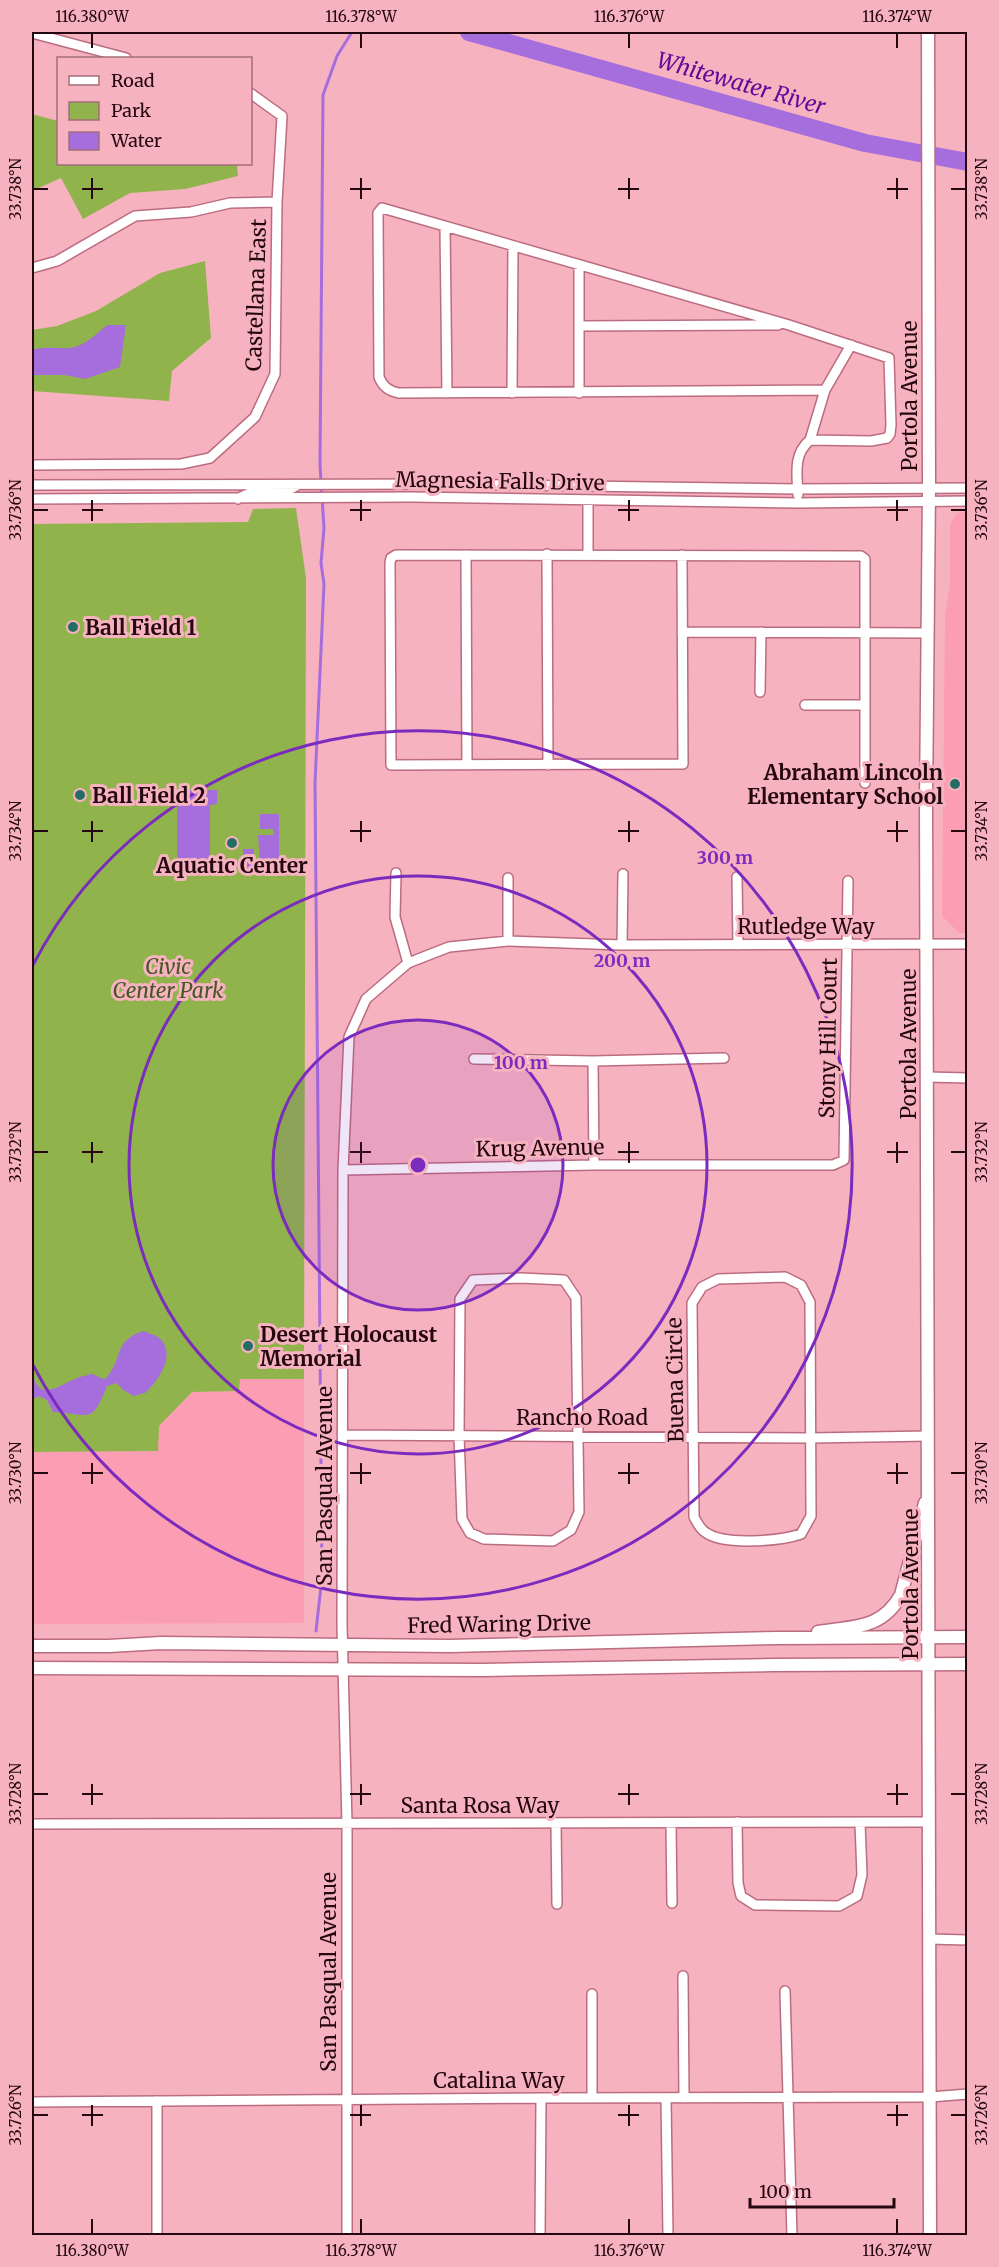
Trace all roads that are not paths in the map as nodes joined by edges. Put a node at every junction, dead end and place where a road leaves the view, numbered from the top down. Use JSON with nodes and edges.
{"nodes":[{"id":1,"x":928,"y":32,"type":"edge"},
{"id":2,"x":32,"y":33,"type":"edge"},
{"id":3,"x":122,"y":57,"type":"edge"},
{"id":4,"x":252,"y":94,"type":"edge"},
{"id":5,"x":278,"y":202,"type":"junction"},
{"id":6,"x":445,"y":226,"type":"junction"},
{"id":7,"x":513,"y":246,"type":"junction"},
{"id":8,"x":579,"y":265,"type":"junction"},
{"id":9,"x":32,"y":268,"type":"edge"},
{"id":10,"x":789,"y":325,"type":"junction"},
{"id":11,"x":579,"y":326,"type":"junction"},
{"id":12,"x":850,"y":345,"type":"junction"},
{"id":13,"x":825,"y":390,"type":"junction"},
{"id":14,"x":447,"y":393,"type":"junction"},
{"id":15,"x":512,"y":393,"type":"junction"},
{"id":16,"x":579,"y":393,"type":"junction"},
{"id":17,"x":810,"y":440,"type":"junction"},
{"id":18,"x":32,"y":465,"type":"edge"},
{"id":19,"x":298,"y":484,"type":"junction"},
{"id":20,"x":32,"y":485,"type":"edge"},
{"id":21,"x":929,"y":488,"type":"junction"},
{"id":22,"x":968,"y":488,"type":"edge"},
{"id":23,"x":797,"y":489,"type":"junction"},
{"id":24,"x":32,"y":499,"type":"edge"},
{"id":25,"x":237,"y":500,"type":"junction"},
{"id":26,"x":588,"y":500,"type":"junction"},
{"id":27,"x":929,"y":501,"type":"junction"},
{"id":28,"x":968,"y":501,"type":"edge"},
{"id":29,"x":798,"y":503,"type":"junction"},
{"id":30,"x":588,"y":554,"type":"junction"},
{"id":31,"x":466,"y":555,"type":"junction"},
{"id":32,"x":547,"y":555,"type":"junction"},
{"id":33,"x":682,"y":555,"type":"junction"},
{"id":34,"x":682,"y":632,"type":"junction"},
{"id":35,"x":761,"y":632,"type":"junction"},
{"id":36,"x":865,"y":632,"type":"junction"},
{"id":37,"x":928,"y":633,"type":"junction"},
{"id":38,"x":760,"y":692,"type":"dead end"},
{"id":39,"x":805,"y":705,"type":"dead end"},
{"id":40,"x":865,"y":705,"type":"junction"},
{"id":41,"x":467,"y":765,"type":"junction"},
{"id":42,"x":548,"y":765,"type":"junction"},
{"id":43,"x":865,"y":783,"type":"dead end"},
{"id":44,"x":396,"y":873,"type":"dead end"},
{"id":45,"x":623,"y":874,"type":"dead end"},
{"id":46,"x":508,"y":878,"type":"dead end"},
{"id":47,"x":737,"y":878,"type":"dead end"},
{"id":48,"x":848,"y":881,"type":"dead end"},
{"id":49,"x":508,"y":941,"type":"junction"},
{"id":50,"x":644,"y":944,"type":"joint"},
{"id":51,"x":927,"y":944,"type":"junction"},
{"id":52,"x":968,"y":944,"type":"edge"},
{"id":53,"x":622,"y":945,"type":"junction"},
{"id":54,"x":738,"y":945,"type":"junction"},
{"id":55,"x":847,"y":945,"type":"junction"},
{"id":56,"x":408,"y":963,"type":"junction"},
{"id":57,"x":724,"y":1058,"type":"dead end"},
{"id":58,"x":474,"y":1059,"type":"dead end"},
{"id":59,"x":593,"y":1061,"type":"junction"},
{"id":60,"x":927,"y":1077,"type":"junction"},
{"id":61,"x":968,"y":1078,"type":"edge"},
{"id":62,"x":844,"y":1160,"type":"joint"},
{"id":63,"x":594,"y":1165,"type":"junction"},
{"id":64,"x":343,"y":1170,"type":"junction"},
{"id":65,"x":342,"y":1435,"type":"junction"},
{"id":66,"x":459,"y":1435,"type":"junction"},
{"id":67,"x":578,"y":1435,"type":"junction"},
{"id":68,"x":693,"y":1436,"type":"junction"},
{"id":69,"x":929,"y":1436,"type":"junction"},
{"id":70,"x":811,"y":1437,"type":"junction"},
{"id":71,"x":929,"y":1487,"type":"junction"},
{"id":72,"x":930,"y":1637,"type":"junction"},
{"id":73,"x":968,"y":1637,"type":"edge"},
{"id":74,"x":777,"y":1638,"type":"junction"},
{"id":75,"x":343,"y":1644,"type":"junction"},
{"id":76,"x":32,"y":1646,"type":"edge"},
{"id":77,"x":968,"y":1664,"type":"edge"},
{"id":78,"x":930,"y":1665,"type":"junction"},
{"id":79,"x":32,"y":1668,"type":"edge"},
{"id":80,"x":343,"y":1670,"type":"junction"},
{"id":81,"x":737,"y":1822,"type":"junction"},
{"id":82,"x":929,"y":1822,"type":"junction"},
{"id":83,"x":556,"y":1823,"type":"junction"},
{"id":84,"x":671,"y":1823,"type":"junction"},
{"id":85,"x":861,"y":1823,"type":"junction"},
{"id":86,"x":32,"y":1824,"type":"edge"},
{"id":87,"x":347,"y":1824,"type":"junction"},
{"id":88,"x":672,"y":1903,"type":"dead end"},
{"id":89,"x":557,"y":1904,"type":"dead end"},
{"id":90,"x":928,"y":1939,"type":"junction"},
{"id":91,"x":968,"y":1940,"type":"edge"},
{"id":92,"x":683,"y":1976,"type":"dead end"},
{"id":93,"x":785,"y":1991,"type":"dead end"},
{"id":94,"x":592,"y":1994,"type":"dead end"},
{"id":95,"x":968,"y":2094,"type":"edge"},
{"id":96,"x":930,"y":2097,"type":"junction"},
{"id":97,"x":541,"y":2098,"type":"junction"},
{"id":98,"x":592,"y":2098,"type":"junction"},
{"id":99,"x":666,"y":2098,"type":"junction"},
{"id":100,"x":684,"y":2098,"type":"junction"},
{"id":101,"x":789,"y":2098,"type":"junction"},
{"id":102,"x":346,"y":2099,"type":"junction"},
{"id":103,"x":157,"y":2101,"type":"junction"},
{"id":104,"x":32,"y":2102,"type":"edge"},
{"id":105,"x":157,"y":2235,"type":"edge"},
{"id":106,"x":347,"y":2235,"type":"edge"},
{"id":107,"x":540,"y":2235,"type":"edge"},
{"id":108,"x":668,"y":2235,"type":"edge"},
{"id":109,"x":792,"y":2235,"type":"edge"},
{"id":110,"x":930,"y":2235,"type":"edge"}],
"edges":[{"from":1,"to":21,"type":"main road","name":"Portola Avenue"},
{"from":2,"to":3,"type":"street"},
{"from":4,"to":5,"type":"street","name":"Castellana East"},
{"from":5,"to":9,"type":"street"},
{"from":5,"to":18,"type":"street","name":"Castellana East"},
{"from":6,"to":7,"type":"street"},
{"from":6,"to":14,"type":"street"},
{"from":6,"to":14,"type":"street"},
{"from":7,"to":8,"type":"street"},
{"from":7,"to":15,"type":"street"},
{"from":8,"to":10,"type":"street"},
{"from":8,"to":11,"type":"street"},
{"from":10,"to":11,"type":"street"},
{"from":10,"to":12,"type":"street"},
{"from":11,"to":16,"type":"street"},
{"from":12,"to":13,"type":"street"},
{"from":12,"to":17,"type":"street"},
{"from":13,"to":16,"type":"street"},
{"from":13,"to":17,"type":"street"},
{"from":14,"to":15,"type":"street"},
{"from":15,"to":16,"type":"street"},
{"from":17,"to":23,"type":"street"},
{"from":19,"to":20,"type":"street","name":"Magnesia Falls Drive"},
{"from":19,"to":23,"type":"street","name":"Magnesia Falls Drive"},
{"from":19,"to":25,"type":"street"},
{"from":21,"to":22,"type":"street","name":"Magnesia Falls Drive"},
{"from":21,"to":23,"type":"street","name":"Magnesia Falls Drive"},
{"from":21,"to":27,"type":"main road","name":"Portola Avenue"},
{"from":23,"to":29,"type":"street"},
{"from":24,"to":25,"type":"street","name":"Magnesia Falls Drive"},
{"from":25,"to":26,"type":"street","name":"Magnesia Falls Drive"},
{"from":26,"to":29,"type":"street","name":"Magnesia Falls Drive"},
{"from":26,"to":30,"type":"street"},
{"from":27,"to":28,"type":"street","name":"Magnesia Falls Drive"},
{"from":27,"to":29,"type":"street","name":"Magnesia Falls Drive"},
{"from":27,"to":37,"type":"main road","name":"Portola Avenue"},
{"from":30,"to":32,"type":"street"},
{"from":30,"to":33,"type":"street"},
{"from":31,"to":32,"type":"street"},
{"from":31,"to":41,"type":"street"},
{"from":31,"to":41,"type":"street"},
{"from":32,"to":42,"type":"street"},
{"from":33,"to":34,"type":"street"},
{"from":33,"to":36,"type":"street"},
{"from":34,"to":35,"type":"street"},
{"from":34,"to":42,"type":"street"},
{"from":35,"to":36,"type":"street"},
{"from":35,"to":38,"type":"street"},
{"from":36,"to":37,"type":"street"},
{"from":36,"to":40,"type":"street"},
{"from":37,"to":51,"type":"main road","name":"Portola Avenue"},
{"from":39,"to":40,"type":"street"},
{"from":40,"to":43,"type":"street"},
{"from":41,"to":42,"type":"street"},
{"from":44,"to":56,"type":"street"},
{"from":45,"to":53,"type":"street"},
{"from":46,"to":49,"type":"street"},
{"from":47,"to":54,"type":"street"},
{"from":48,"to":55,"type":"street","name":"Stony Hill Court"},
{"from":49,"to":53,"type":"street","name":"San Pasqual Avenue"},
{"from":49,"to":56,"type":"street","name":"San Pasqual Avenue"},
{"from":50,"to":53,"type":"street","name":"San Pasqual Avenue"},
{"from":50,"to":54,"type":"street","name":"Rutledge Way"},
{"from":51,"to":52,"type":"street","name":"Rutledge Way"},
{"from":51,"to":55,"type":"street","name":"Rutledge Way"},
{"from":51,"to":60,"type":"main road","name":"Portola Avenue"},
{"from":54,"to":55,"type":"street","name":"Rutledge Way"},
{"from":55,"to":62,"type":"street","name":"Stony Hill Court"},
{"from":56,"to":64,"type":"street","name":"San Pasqual Avenue"},
{"from":57,"to":59,"type":"street"},
{"from":58,"to":59,"type":"street"},
{"from":59,"to":63,"type":"street"},
{"from":60,"to":61,"type":"street"},
{"from":60,"to":69,"type":"main road","name":"Portola Avenue"},
{"from":62,"to":63,"type":"street","name":"Krug Avenue"},
{"from":63,"to":64,"type":"street","name":"Krug Avenue"},
{"from":64,"to":65,"type":"street","name":"San Pasqual Avenue"},
{"from":65,"to":66,"type":"street","name":"Rancho Road"},
{"from":65,"to":75,"type":"street","name":"San Pasqual Avenue"},
{"from":66,"to":67,"type":"street","name":"Rancho Road"},
{"from":66,"to":67,"type":"street"},
{"from":66,"to":67,"type":"street"},
{"from":67,"to":68,"type":"street","name":"Rancho Road"},
{"from":68,"to":70,"type":"street","name":"Rancho Road"},
{"from":68,"to":70,"type":"street","name":"Buena Circle"},
{"from":68,"to":70,"type":"street","name":"Buena Circle"},
{"from":69,"to":70,"type":"street","name":"Rancho Road"},
{"from":69,"to":71,"type":"main road","name":"Portola Avenue"},
{"from":71,"to":72,"type":"main road","name":"Portola Avenue"},
{"from":71,"to":74,"type":"main road"},
{"from":72,"to":73,"type":"main road","name":"Fred Waring Drive"},
{"from":72,"to":74,"type":"main road","name":"Fred Waring Drive"},
{"from":72,"to":78,"type":"main road","name":"Portola Avenue"},
{"from":74,"to":75,"type":"main road","name":"Fred Waring Drive"},
{"from":75,"to":76,"type":"main road","name":"Fred Waring Drive"},
{"from":75,"to":80,"type":"street","name":"San Pasqual Avenue"},
{"from":77,"to":78,"type":"main road"},
{"from":78,"to":80,"type":"main road"},
{"from":78,"to":82,"type":"main road","name":"Portola Avenue"},
{"from":79,"to":80,"type":"main road"},
{"from":80,"to":87,"type":"street","name":"San Pasqual Avenue"},
{"from":81,"to":84,"type":"street","name":"Santa Rosa Way"},
{"from":81,"to":85,"type":"street","name":"Santa Rosa Way"},
{"from":81,"to":85,"type":"street"},
{"from":82,"to":85,"type":"street","name":"Santa Rosa Way"},
{"from":82,"to":90,"type":"main road","name":"Portola Avenue"},
{"from":83,"to":84,"type":"street","name":"Santa Rosa Way"},
{"from":83,"to":87,"type":"street","name":"Santa Rosa Way"},
{"from":83,"to":89,"type":"street"},
{"from":84,"to":88,"type":"street"},
{"from":86,"to":87,"type":"street","name":"Santa Rosa Way"},
{"from":87,"to":102,"type":"street","name":"San Pasqual Avenue"},
{"from":90,"to":91,"type":"street"},
{"from":90,"to":96,"type":"main road","name":"Portola Avenue"},
{"from":92,"to":100,"type":"street"},
{"from":93,"to":101,"type":"street"},
{"from":94,"to":98,"type":"street"},
{"from":95,"to":96,"type":"street","name":"Catalina Way"},
{"from":96,"to":101,"type":"street","name":"Catalina Way"},
{"from":96,"to":110,"type":"main road","name":"Portola Avenue"},
{"from":97,"to":98,"type":"street","name":"Catalina Way"},
{"from":97,"to":102,"type":"street","name":"Catalina Way"},
{"from":97,"to":107,"type":"street"},
{"from":98,"to":99,"type":"street","name":"Catalina Way"},
{"from":99,"to":100,"type":"street","name":"Catalina Way"},
{"from":99,"to":108,"type":"street"},
{"from":100,"to":101,"type":"street","name":"Catalina Way"},
{"from":101,"to":109,"type":"street"},
{"from":102,"to":103,"type":"street","name":"Catalina Way"},
{"from":102,"to":106,"type":"street","name":"San Pasqual Avenue"},
{"from":103,"to":104,"type":"street","name":"Catalina Way"},
{"from":103,"to":105,"type":"street"}]}
